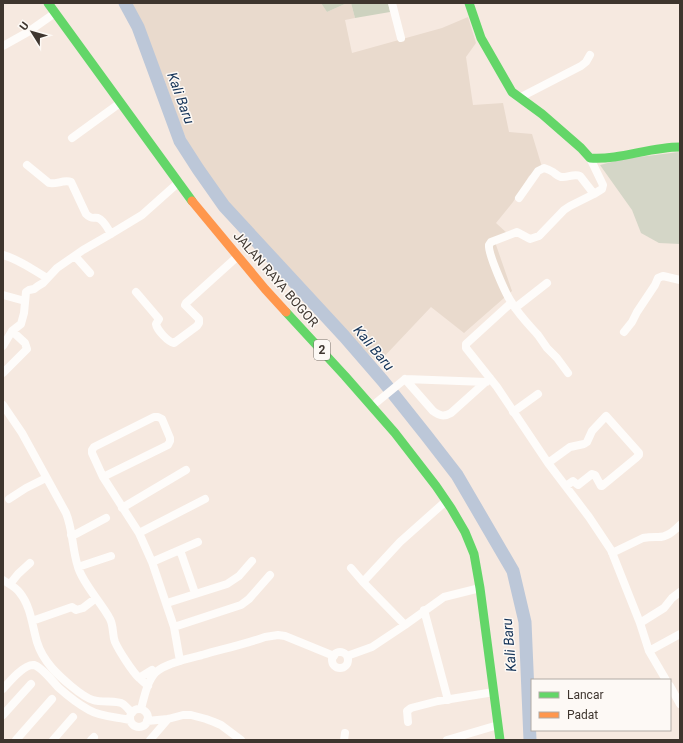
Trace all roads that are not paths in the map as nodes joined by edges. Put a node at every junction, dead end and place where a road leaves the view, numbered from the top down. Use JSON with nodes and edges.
{"nodes":[{"id":1,"x":48,"y":3,"type":"edge"},
{"id":2,"x":57,"y":3,"type":"edge"},
{"id":3,"x":392,"y":3,"type":"edge"},
{"id":4,"x":469,"y":3,"type":"edge"},
{"id":5,"x":55,"y":12,"type":"junction"},
{"id":6,"x":401,"y":38,"type":"dead end"},
{"id":7,"x":3,"y":46,"type":"edge"},
{"id":8,"x":590,"y":55,"type":"dead end"},
{"id":9,"x":520,"y":98,"type":"junction"},
{"id":10,"x":120,"y":103,"type":"junction"},
{"id":11,"x":72,"y":138,"type":"dead end"},
{"id":12,"x":680,"y":146,"type":"edge"},
{"id":13,"x":590,"y":158,"type":"junction"},
{"id":14,"x":27,"y":165,"type":"dead end"},
{"id":15,"x":179,"y":182,"type":"junction"},
{"id":16,"x":594,"y":194,"type":"junction"},
{"id":17,"x":519,"y":198,"type":"dead end"},
{"id":18,"x":111,"y":234,"type":"junction"},
{"id":19,"x":3,"y":254,"type":"edge"},
{"id":20,"x":75,"y":256,"type":"junction"},
{"id":21,"x":238,"y":256,"type":"junction"},
{"id":22,"x":90,"y":273,"type":"dead end"},
{"id":23,"x":47,"y":278,"type":"junction"},
{"id":24,"x":680,"y":280,"type":"edge"},
{"id":25,"x":547,"y":283,"type":"dead end"},
{"id":26,"x":136,"y":292,"type":"dead end"},
{"id":27,"x":3,"y":295,"type":"edge"},
{"id":28,"x":25,"y":301,"type":"junction"},
{"id":29,"x":513,"y":305,"type":"junction"},
{"id":30,"x":12,"y":332,"type":"junction"},
{"id":31,"x":624,"y":332,"type":"dead end"},
{"id":32,"x":3,"y":346,"type":"edge"},
{"id":33,"x":3,"y":373,"type":"edge"},
{"id":34,"x":568,"y":373,"type":"dead end"},
{"id":35,"x":405,"y":379,"type":"junction"},
{"id":36,"x":488,"y":380,"type":"junction"},
{"id":37,"x":538,"y":394,"type":"dead end"},
{"id":38,"x":380,"y":399,"type":"junction"},
{"id":39,"x":3,"y":405,"type":"edge"},
{"id":40,"x":513,"y":412,"type":"junction"},
{"id":41,"x":548,"y":463,"type":"junction"},
{"id":42,"x":186,"y":470,"type":"dead end"},
{"id":43,"x":104,"y":477,"type":"junction"},
{"id":44,"x":46,"y":478,"type":"junction"},
{"id":45,"x":566,"y":486,"type":"junction"},
{"id":46,"x":205,"y":498,"type":"dead end"},
{"id":47,"x":9,"y":499,"type":"dead end"},
{"id":48,"x":446,"y":502,"type":"junction"},
{"id":49,"x":122,"y":508,"type":"junction"},
{"id":50,"x":106,"y":518,"type":"dead end"},
{"id":51,"x":680,"y":525,"type":"edge"},
{"id":52,"x":139,"y":533,"type":"junction"},
{"id":53,"x":71,"y":535,"type":"junction"},
{"id":54,"x":198,"y":542,"type":"dead end"},
{"id":55,"x":180,"y":550,"type":"junction"},
{"id":56,"x":612,"y":553,"type":"junction"},
{"id":57,"x":111,"y":556,"type":"dead end"},
{"id":58,"x":252,"y":561,"type":"dead end"},
{"id":59,"x":152,"y":562,"type":"junction"},
{"id":60,"x":30,"y":563,"type":"dead end"},
{"id":61,"x":78,"y":566,"type":"junction"},
{"id":62,"x":351,"y":568,"type":"dead end"},
{"id":63,"x":270,"y":575,"type":"dead end"},
{"id":64,"x":6,"y":582,"type":"edge"},
{"id":65,"x":363,"y":582,"type":"junction"},
{"id":66,"x":480,"y":588,"type":"junction"},
{"id":67,"x":680,"y":592,"type":"edge"},
{"id":68,"x":195,"y":594,"type":"junction"},
{"id":69,"x":96,"y":598,"type":"junction"},
{"id":70,"x":166,"y":603,"type":"junction"},
{"id":71,"x":424,"y":610,"type":"junction"},
{"id":72,"x":32,"y":622,"type":"junction"},
{"id":73,"x":640,"y":623,"type":"junction"},
{"id":74,"x":404,"y":625,"type":"junction"},
{"id":75,"x":174,"y":627,"type":"junction"},
{"id":76,"x":680,"y":634,"type":"edge"},
{"id":77,"x":649,"y":651,"type":"junction"},
{"id":78,"x":334,"y":656,"type":"junction"},
{"id":79,"x":347,"y":656,"type":"junction"},
{"id":80,"x":180,"y":661,"type":"junction"},
{"id":81,"x":152,"y":670,"type":"dead end"},
{"id":82,"x":139,"y":678,"type":"junction"},
{"id":83,"x":665,"y":679,"type":"edge"},
{"id":84,"x":31,"y":684,"type":"dead end"},
{"id":85,"x":148,"y":686,"type":"junction"},
{"id":86,"x":671,"y":688,"type":"edge"},
{"id":87,"x":3,"y":689,"type":"edge"},
{"id":88,"x":494,"y":692,"type":"junction"},
{"id":89,"x":52,"y":699,"type":"dead end"},
{"id":90,"x":448,"y":700,"type":"junction"},
{"id":91,"x":680,"y":704,"type":"edge"},
{"id":92,"x":141,"y":709,"type":"junction"},
{"id":93,"x":3,"y":715,"type":"edge"},
{"id":94,"x":131,"y":716,"type":"junction"},
{"id":95,"x":73,"y":717,"type":"dead end"},
{"id":96,"x":168,"y":719,"type":"junction"},
{"id":97,"x":147,"y":721,"type":"junction"},
{"id":98,"x":408,"y":722,"type":"dead end"},
{"id":99,"x":498,"y":725,"type":"junction"},
{"id":100,"x":16,"y":740,"type":"edge"},
{"id":101,"x":53,"y":740,"type":"edge"},
{"id":102,"x":150,"y":740,"type":"edge"},
{"id":103,"x":242,"y":740,"type":"edge"},
{"id":104,"x":447,"y":740,"type":"edge"},
{"id":105,"x":500,"y":740,"type":"edge"},
{"id":106,"x":507,"y":740,"type":"edge"}],
"edges":[{"from":1,"to":5,"type":"main road","name":"JALAN RAYA BOGOR","number":"2"},
{"from":2,"to":38,"type":"main road","name":"JALAN RAYA BOGOR","number":"2"},
{"from":3,"to":6,"type":"street"},
{"from":4,"to":9,"type":"main road"},
{"from":5,"to":7,"type":"street"},
{"from":5,"to":10,"type":"main road","name":"JALAN RAYA BOGOR","number":"2"},
{"from":8,"to":9,"type":"street"},
{"from":9,"to":13,"type":"main road"},
{"from":10,"to":11,"type":"street"},
{"from":10,"to":15,"type":"main road","name":"JALAN RAYA BOGOR","number":"2"},
{"from":12,"to":13,"type":"main road"},
{"from":13,"to":16,"type":"street"},
{"from":14,"to":18,"type":"street"},
{"from":15,"to":18,"type":"street"},
{"from":15,"to":21,"type":"main road","name":"JALAN RAYA BOGOR","number":"2"},
{"from":16,"to":17,"type":"street"},
{"from":16,"to":29,"type":"street"},
{"from":18,"to":20,"type":"street"},
{"from":19,"to":23,"type":"street"},
{"from":20,"to":22,"type":"street"},
{"from":20,"to":23,"type":"street"},
{"from":21,"to":26,"type":"street"},
{"from":21,"to":48,"type":"main road","name":"JALAN RAYA BOGOR","number":"2"},
{"from":23,"to":28,"type":"street"},
{"from":24,"to":31,"type":"street"},
{"from":25,"to":29,"type":"street"},
{"from":27,"to":28,"type":"street"},
{"from":28,"to":30,"type":"street"},
{"from":29,"to":34,"type":"street"},
{"from":29,"to":36,"type":"street"},
{"from":30,"to":32,"type":"street"},
{"from":30,"to":33,"type":"street"},
{"from":35,"to":36,"type":"street"},
{"from":35,"to":36,"type":"street"},
{"from":35,"to":38,"type":"street"},
{"from":36,"to":40,"type":"street"},
{"from":37,"to":40,"type":"street"},
{"from":38,"to":106,"type":"main road","name":"JALAN RAYA BOGOR","number":"2"},
{"from":39,"to":44,"type":"street"},
{"from":40,"to":41,"type":"street"},
{"from":41,"to":45,"type":"street"},
{"from":41,"to":45,"type":"street"},
{"from":42,"to":49,"type":"street"},
{"from":43,"to":43,"type":"street"},
{"from":43,"to":49,"type":"street"},
{"from":44,"to":47,"type":"street"},
{"from":44,"to":53,"type":"street"},
{"from":45,"to":56,"type":"street"},
{"from":46,"to":52,"type":"street"},
{"from":48,"to":65,"type":"street"},
{"from":48,"to":66,"type":"main road","name":"JALAN RAYA BOGOR","number":"2"},
{"from":49,"to":52,"type":"street"},
{"from":50,"to":53,"type":"street"},
{"from":51,"to":56,"type":"street"},
{"from":52,"to":59,"type":"street"},
{"from":53,"to":61,"type":"street"},
{"from":54,"to":55,"type":"street"},
{"from":55,"to":59,"type":"street"},
{"from":55,"to":68,"type":"street"},
{"from":56,"to":73,"type":"street"},
{"from":57,"to":61,"type":"street"},
{"from":58,"to":68,"type":"street"},
{"from":59,"to":70,"type":"street"},
{"from":60,"to":64,"type":"street"},
{"from":61,"to":69,"type":"street"},
{"from":62,"to":65,"type":"street"},
{"from":63,"to":75,"type":"street"},
{"from":64,"to":72,"type":"street"},
{"from":65,"to":74,"type":"street"},
{"from":66,"to":71,"type":"street"},
{"from":66,"to":88,"type":"main road","name":"JALAN RAYA BOGOR","number":"2"},
{"from":67,"to":73,"type":"street"},
{"from":68,"to":70,"type":"street"},
{"from":69,"to":72,"type":"street"},
{"from":69,"to":82,"type":"street"},
{"from":70,"to":75,"type":"street"},
{"from":71,"to":74,"type":"street"},
{"from":71,"to":90,"type":"street"},
{"from":72,"to":94,"type":"street"},
{"from":73,"to":77,"type":"street"},
{"from":74,"to":79,"type":"street"},
{"from":75,"to":80,"type":"street"},
{"from":76,"to":77,"type":"street"},
{"from":77,"to":83,"type":"street"},
{"from":78,"to":79,"type":"street"},
{"from":78,"to":79,"type":"street"},
{"from":78,"to":80,"type":"street"},
{"from":80,"to":85,"type":"street"},
{"from":81,"to":82,"type":"street"},
{"from":82,"to":85,"type":"street"},
{"from":84,"to":93,"type":"street"},
{"from":85,"to":92,"type":"street"},
{"from":86,"to":91,"type":"street"},
{"from":87,"to":94,"type":"street"},
{"from":88,"to":90,"type":"street"},
{"from":88,"to":99,"type":"main road","name":"JALAN RAYA BOGOR","number":"2"},
{"from":89,"to":100,"type":"street"},
{"from":90,"to":98,"type":"street"},
{"from":92,"to":94,"type":"street"},
{"from":92,"to":97,"type":"street"},
{"from":94,"to":97,"type":"street"},
{"from":95,"to":101,"type":"street"},
{"from":96,"to":97,"type":"street"},
{"from":96,"to":102,"type":"street"},
{"from":96,"to":103,"type":"street"},
{"from":99,"to":104,"type":"street"},
{"from":99,"to":105,"type":"main road","name":"JALAN RAYA BOGOR","number":"2"}]}
